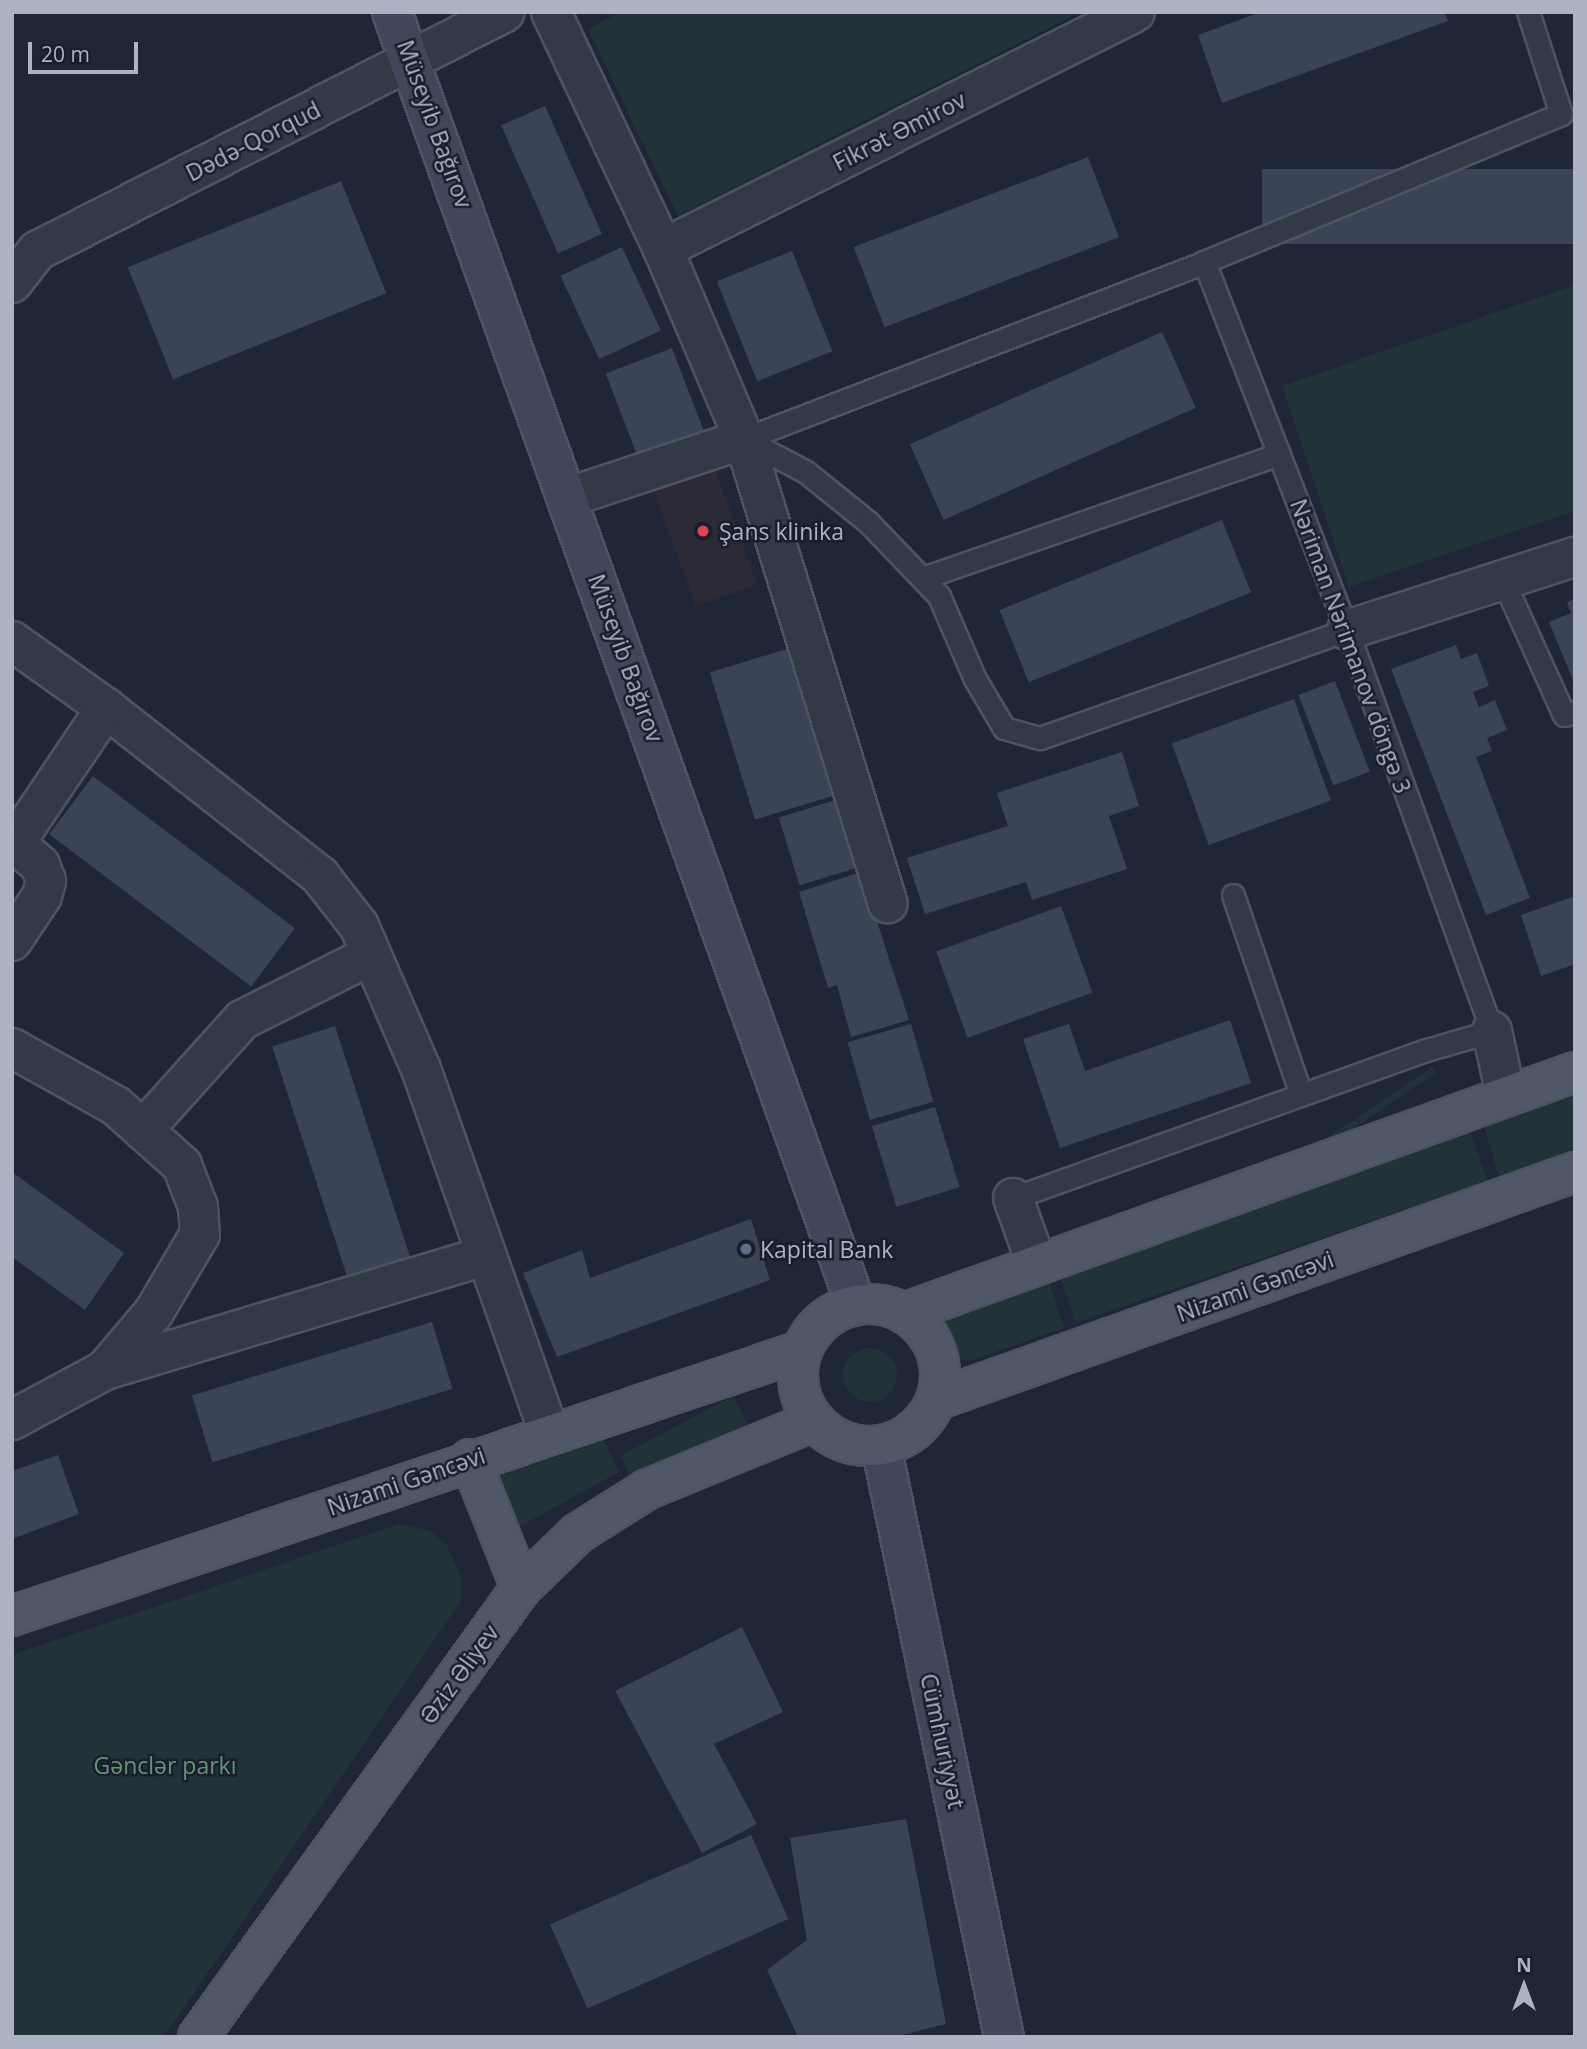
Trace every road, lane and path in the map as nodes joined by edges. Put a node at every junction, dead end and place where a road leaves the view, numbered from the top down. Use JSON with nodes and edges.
{"nodes":[{"id":1,"x":392,"y":12,"type":"edge"},
{"id":2,"x":505,"y":12,"type":"edge"},
{"id":3,"x":551,"y":12,"type":"edge"},
{"id":4,"x":1135,"y":12,"type":"edge"},
{"id":5,"x":1528,"y":12,"type":"edge"},
{"id":6,"x":412,"y":59,"type":"junction"},
{"id":7,"x":1568,"y":121,"type":"edge"},
{"id":8,"x":663,"y":249,"type":"junction"},
{"id":9,"x":1205,"y":262,"type":"junction"},
{"id":10,"x":12,"y":283,"type":"edge"},
{"id":11,"x":744,"y":439,"type":"junction"},
{"id":12,"x":1279,"y":454,"type":"junction"},
{"id":13,"x":569,"y":497,"type":"junction"},
{"id":14,"x":1575,"y":557,"type":"edge"},
{"id":15,"x":923,"y":579,"type":"junction"},
{"id":16,"x":1503,"y":580,"type":"junction"},
{"id":17,"x":1347,"y":630,"type":"junction"},
{"id":18,"x":12,"y":641,"type":"edge"},
{"id":19,"x":106,"y":708,"type":"junction"},
{"id":20,"x":1575,"y":712,"type":"edge"},
{"id":21,"x":14,"y":842,"type":"edge"},
{"id":22,"x":1233,"y":895,"type":"dead end"},
{"id":23,"x":888,"y":903,"type":"dead end"},
{"id":24,"x":12,"y":941,"type":"edge"},
{"id":25,"x":371,"y":955,"type":"junction"},
{"id":26,"x":1492,"y":1031,"type":"junction"},
{"id":27,"x":12,"y":1048,"type":"edge"},
{"id":28,"x":1575,"y":1072,"type":"edge"},
{"id":29,"x":1301,"y":1095,"type":"junction"},
{"id":30,"x":1506,"y":1097,"type":"junction"},
{"id":31,"x":143,"y":1130,"type":"junction"},
{"id":32,"x":1575,"y":1171,"type":"edge"},
{"id":33,"x":1013,"y":1198,"type":"joint"},
{"id":34,"x":486,"y":1256,"type":"junction"},
{"id":35,"x":1037,"y":1265,"type":"junction"},
{"id":36,"x":856,"y":1304,"type":"junction"},
{"id":37,"x":904,"y":1313,"type":"junction"},
{"id":38,"x":801,"y":1351,"type":"junction"},
{"id":39,"x":105,"y":1370,"type":"junction"},
{"id":40,"x":936,"y":1400,"type":"junction"},
{"id":41,"x":12,"y":1420,"type":"edge"},
{"id":42,"x":814,"y":1421,"type":"junction"},
{"id":43,"x":549,"y":1433,"type":"junction"},
{"id":44,"x":881,"y":1446,"type":"junction"},
{"id":45,"x":470,"y":1460,"type":"junction"},
{"id":46,"x":521,"y":1588,"type":"junction"},
{"id":47,"x":12,"y":1616,"type":"edge"},
{"id":48,"x":198,"y":2037,"type":"edge"},
{"id":49,"x":1004,"y":2037,"type":"edge"}],
"edges":[{"from":1,"to":6,"type":"street","name":"Müseyib Bağırov"},
{"from":2,"to":6,"type":"street","name":"Dədə-Qorqud"},
{"from":3,"to":8,"type":"street"},
{"from":4,"to":8,"type":"street","name":"Fikrət Əmirov"},
{"from":5,"to":7,"type":"lane"},
{"from":6,"to":10,"type":"street","name":"Dədə-Qorqud"},
{"from":6,"to":13,"type":"street","name":"Müseyib Bağırov"},
{"from":7,"to":9,"type":"lane"},
{"from":8,"to":11,"type":"street"},
{"from":9,"to":11,"type":"lane"},
{"from":9,"to":12,"type":"lane","name":"Nəriman Nərimanov döngə 3"},
{"from":11,"to":13,"type":"street"},
{"from":11,"to":15,"type":"lane"},
{"from":11,"to":23,"type":"street"},
{"from":12,"to":15,"type":"lane"},
{"from":12,"to":17,"type":"lane","name":"Nəriman Nərimanov döngə 3"},
{"from":13,"to":36,"type":"street","name":"Müseyib Bağırov"},
{"from":14,"to":16,"type":"street"},
{"from":15,"to":17,"type":"lane"},
{"from":16,"to":17,"type":"street"},
{"from":16,"to":20,"type":"lane"},
{"from":17,"to":26,"type":"lane","name":"Nəriman Nərimanov döngə 3"},
{"from":18,"to":19,"type":"street"},
{"from":19,"to":21,"type":"street"},
{"from":19,"to":25,"type":"street"},
{"from":21,"to":24,"type":"street"},
{"from":22,"to":29,"type":"lane"},
{"from":25,"to":31,"type":"street"},
{"from":25,"to":34,"type":"street"},
{"from":26,"to":29,"type":"lane"},
{"from":26,"to":30,"type":"street"},
{"from":27,"to":31,"type":"street"},
{"from":28,"to":30,"type":"main road"},
{"from":29,"to":33,"type":"lane"},
{"from":30,"to":35,"type":"main road"},
{"from":31,"to":39,"type":"street"},
{"from":32,"to":40,"type":"main road","name":"Nizami Gəncəvi"},
{"from":33,"to":35,"type":"street"},
{"from":34,"to":39,"type":"street"},
{"from":34,"to":43,"type":"street"},
{"from":35,"to":37,"type":"main road"},
{"from":36,"to":37,"type":"main road"},
{"from":36,"to":38,"type":"main road"},
{"from":37,"to":40,"type":"main road"},
{"from":38,"to":42,"type":"main road"},
{"from":38,"to":43,"type":"main road","name":"Nizami Gəncəvi"},
{"from":39,"to":41,"type":"street"},
{"from":40,"to":44,"type":"main road"},
{"from":42,"to":44,"type":"main road"},
{"from":42,"to":46,"type":"main road","name":"Əziz Əliyev"},
{"from":43,"to":45,"type":"main road","name":"Nizami Gəncəvi"},
{"from":44,"to":49,"type":"street","name":"Cümhuriyyət"},
{"from":45,"to":46,"type":"main road"},
{"from":45,"to":47,"type":"main road","name":"Nizami Gəncəvi"},
{"from":46,"to":48,"type":"main road","name":"Əziz Əliyev"}]}
